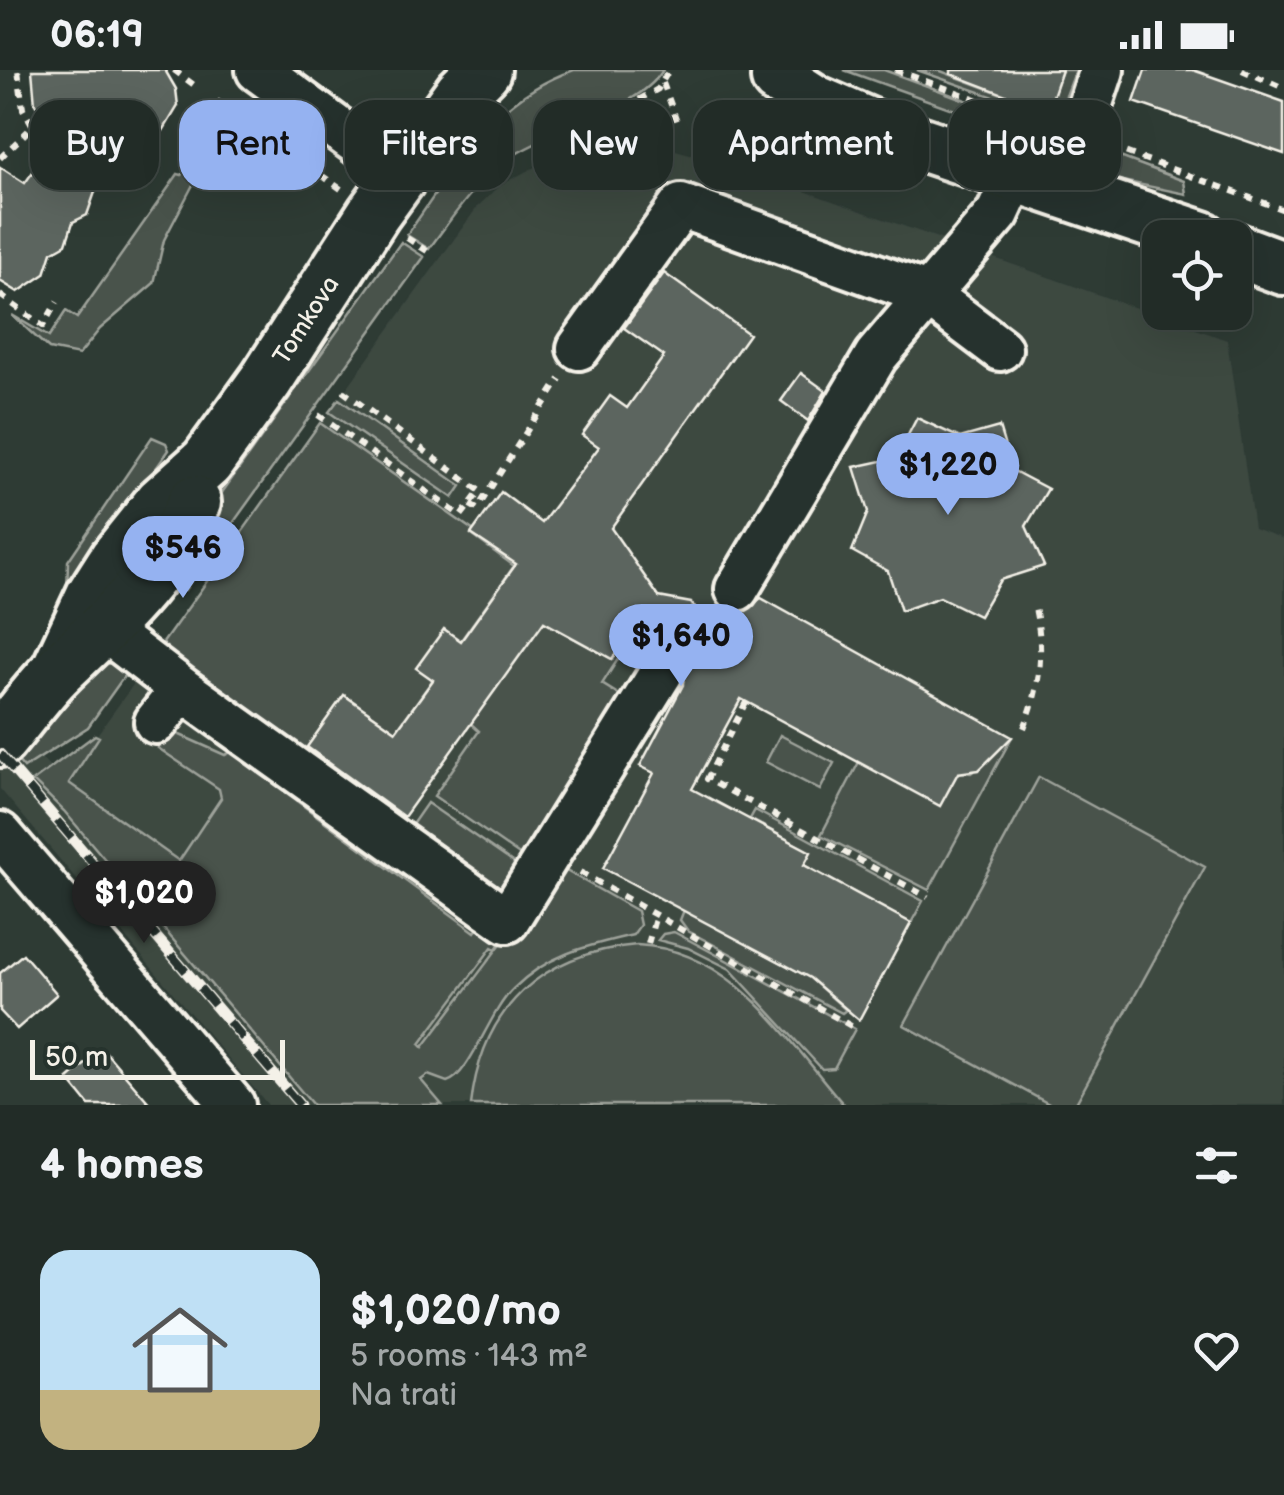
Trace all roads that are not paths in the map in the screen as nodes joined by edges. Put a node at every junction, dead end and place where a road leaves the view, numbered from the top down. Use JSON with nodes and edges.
{"nodes":[{"id":1,"x":258,"y":70,"type":"edge"},
{"id":2,"x":1102,"y":70,"type":"edge"},
{"id":3,"x":479,"y":72,"type":"edge"},
{"id":4,"x":767,"y":74,"type":"edge"},
{"id":5,"x":458,"y":100,"type":"edge"},
{"id":6,"x":1092,"y":100,"type":"edge"},
{"id":7,"x":949,"y":121,"type":"edge"},
{"id":8,"x":345,"y":133,"type":"edge"},
{"id":9,"x":391,"y":190,"type":"edge"},
{"id":10,"x":1031,"y":190,"type":"edge"},
{"id":11,"x":1107,"y":190,"type":"edge"},
{"id":12,"x":1167,"y":220,"type":"edge"},
{"id":13,"x":1252,"y":256,"type":"edge"},
{"id":14,"x":1284,"y":268,"type":"edge"},
{"id":15,"x":927,"y":294,"type":"junction"},
{"id":16,"x":579,"y":348,"type":"road end"},
{"id":17,"x":1000,"y":350,"type":"dead end"},
{"id":18,"x":207,"y":462,"type":"junction"},
{"id":19,"x":737,"y":589,"type":"dead end"},
{"id":20,"x":105,"y":630,"type":"junction"},
{"id":21,"x":58,"y":670,"type":"junction"},
{"id":22,"x":661,"y":673,"type":"dead end"},
{"id":23,"x":0,"y":740,"type":"edge"},
{"id":24,"x":0,"y":834,"type":"edge"},
{"id":25,"x":233,"y":1105,"type":"edge"}],
"edges":[{"from":1,"to":8,"type":"street"},
{"from":2,"to":6,"type":"street"},
{"from":3,"to":5,"type":"main road","name":"Tomkova"},
{"from":4,"to":7,"type":"main road"},
{"from":9,"to":18,"type":"main road","name":"Tomkova"},
{"from":10,"to":15,"type":"street"},
{"from":11,"to":12,"type":"main road"},
{"from":13,"to":14,"type":"main road"},
{"from":15,"to":16,"type":"street"},
{"from":15,"to":17,"type":"street"},
{"from":15,"to":19,"type":"street"},
{"from":18,"to":20,"type":"main road","name":"Tomkova"},
{"from":18,"to":21,"type":"main road","name":"Tomkova"},
{"from":20,"to":21,"type":"main road","name":"Tomkova"},
{"from":20,"to":22,"type":"street"},
{"from":21,"to":23,"type":"main road","name":"Tomkova"},
{"from":24,"to":25,"type":"street"}]}
